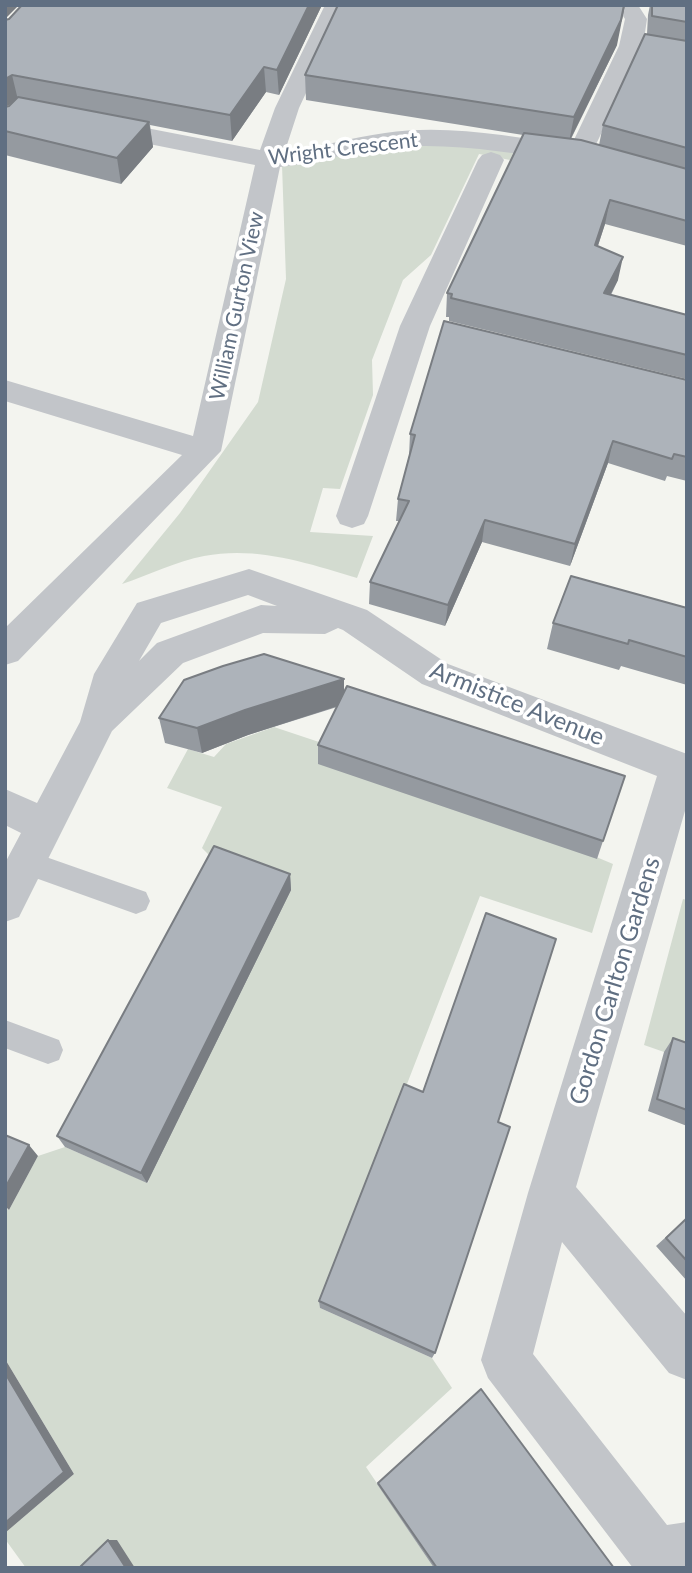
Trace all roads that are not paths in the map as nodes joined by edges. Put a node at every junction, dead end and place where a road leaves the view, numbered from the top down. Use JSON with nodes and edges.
{"nodes":[{"id":1,"x":336,"y":5,"type":"edge"},
{"id":2,"x":627,"y":5,"type":"edge"},
{"id":3,"x":9,"y":113,"type":"edge"},
{"id":4,"x":580,"y":154,"type":"junction"},
{"id":5,"x":269,"y":160,"type":"junction"},
{"id":6,"x":491,"y":160,"type":"dead end"},
{"id":7,"x":607,"y":162,"type":"edge"},
{"id":8,"x":5,"y":390,"type":"edge"},
{"id":9,"x":205,"y":451,"type":"junction"},
{"id":10,"x":352,"y":516,"type":"dead end"},
{"id":11,"x":5,"y":651,"type":"edge"},
{"id":12,"x":682,"y":770,"type":"edge"},
{"id":13,"x":5,"y":806,"type":"edge"},
{"id":14,"x":44,"y":826,"type":"junction"},
{"id":15,"x":26,"y":862,"type":"junction"},
{"id":16,"x":136,"y":901,"type":"dead end"},
{"id":17,"x":5,"y":904,"type":"edge"},
{"id":18,"x":5,"y":1034,"type":"edge"},
{"id":19,"x":48,"y":1050,"type":"dead end"},
{"id":20,"x":551,"y":1194,"type":"junction"},
{"id":21,"x":687,"y":1354,"type":"edge"},
{"id":22,"x":687,"y":1549,"type":"edge"}],
"edges":[{"from":1,"to":5,"type":"street","name":"William Gurton View"},
{"from":2,"to":4,"type":"street"},
{"from":3,"to":5,"type":"street","name":"Wright Crescent"},
{"from":4,"to":5,"type":"street","name":"Wright Crescent"},
{"from":4,"to":7,"type":"street","name":"Wright Crescent"},
{"from":5,"to":9,"type":"street","name":"William Gurton View"},
{"from":6,"to":10,"type":"street"},
{"from":8,"to":9,"type":"street"},
{"from":9,"to":11,"type":"street"},
{"from":12,"to":14,"type":"street","name":"Armistice Avenue"},
{"from":12,"to":20,"type":"street","name":"Gordon Carlton Gardens"},
{"from":13,"to":14,"type":"street"},
{"from":14,"to":15,"type":"street","name":"Armistice Avenue"},
{"from":15,"to":16,"type":"lane"},
{"from":15,"to":17,"type":"street","name":"Armistice Avenue"},
{"from":18,"to":19,"type":"lane"},
{"from":20,"to":21,"type":"street"},
{"from":20,"to":22,"type":"street","name":"Gordon Carlton Gardens"}]}
